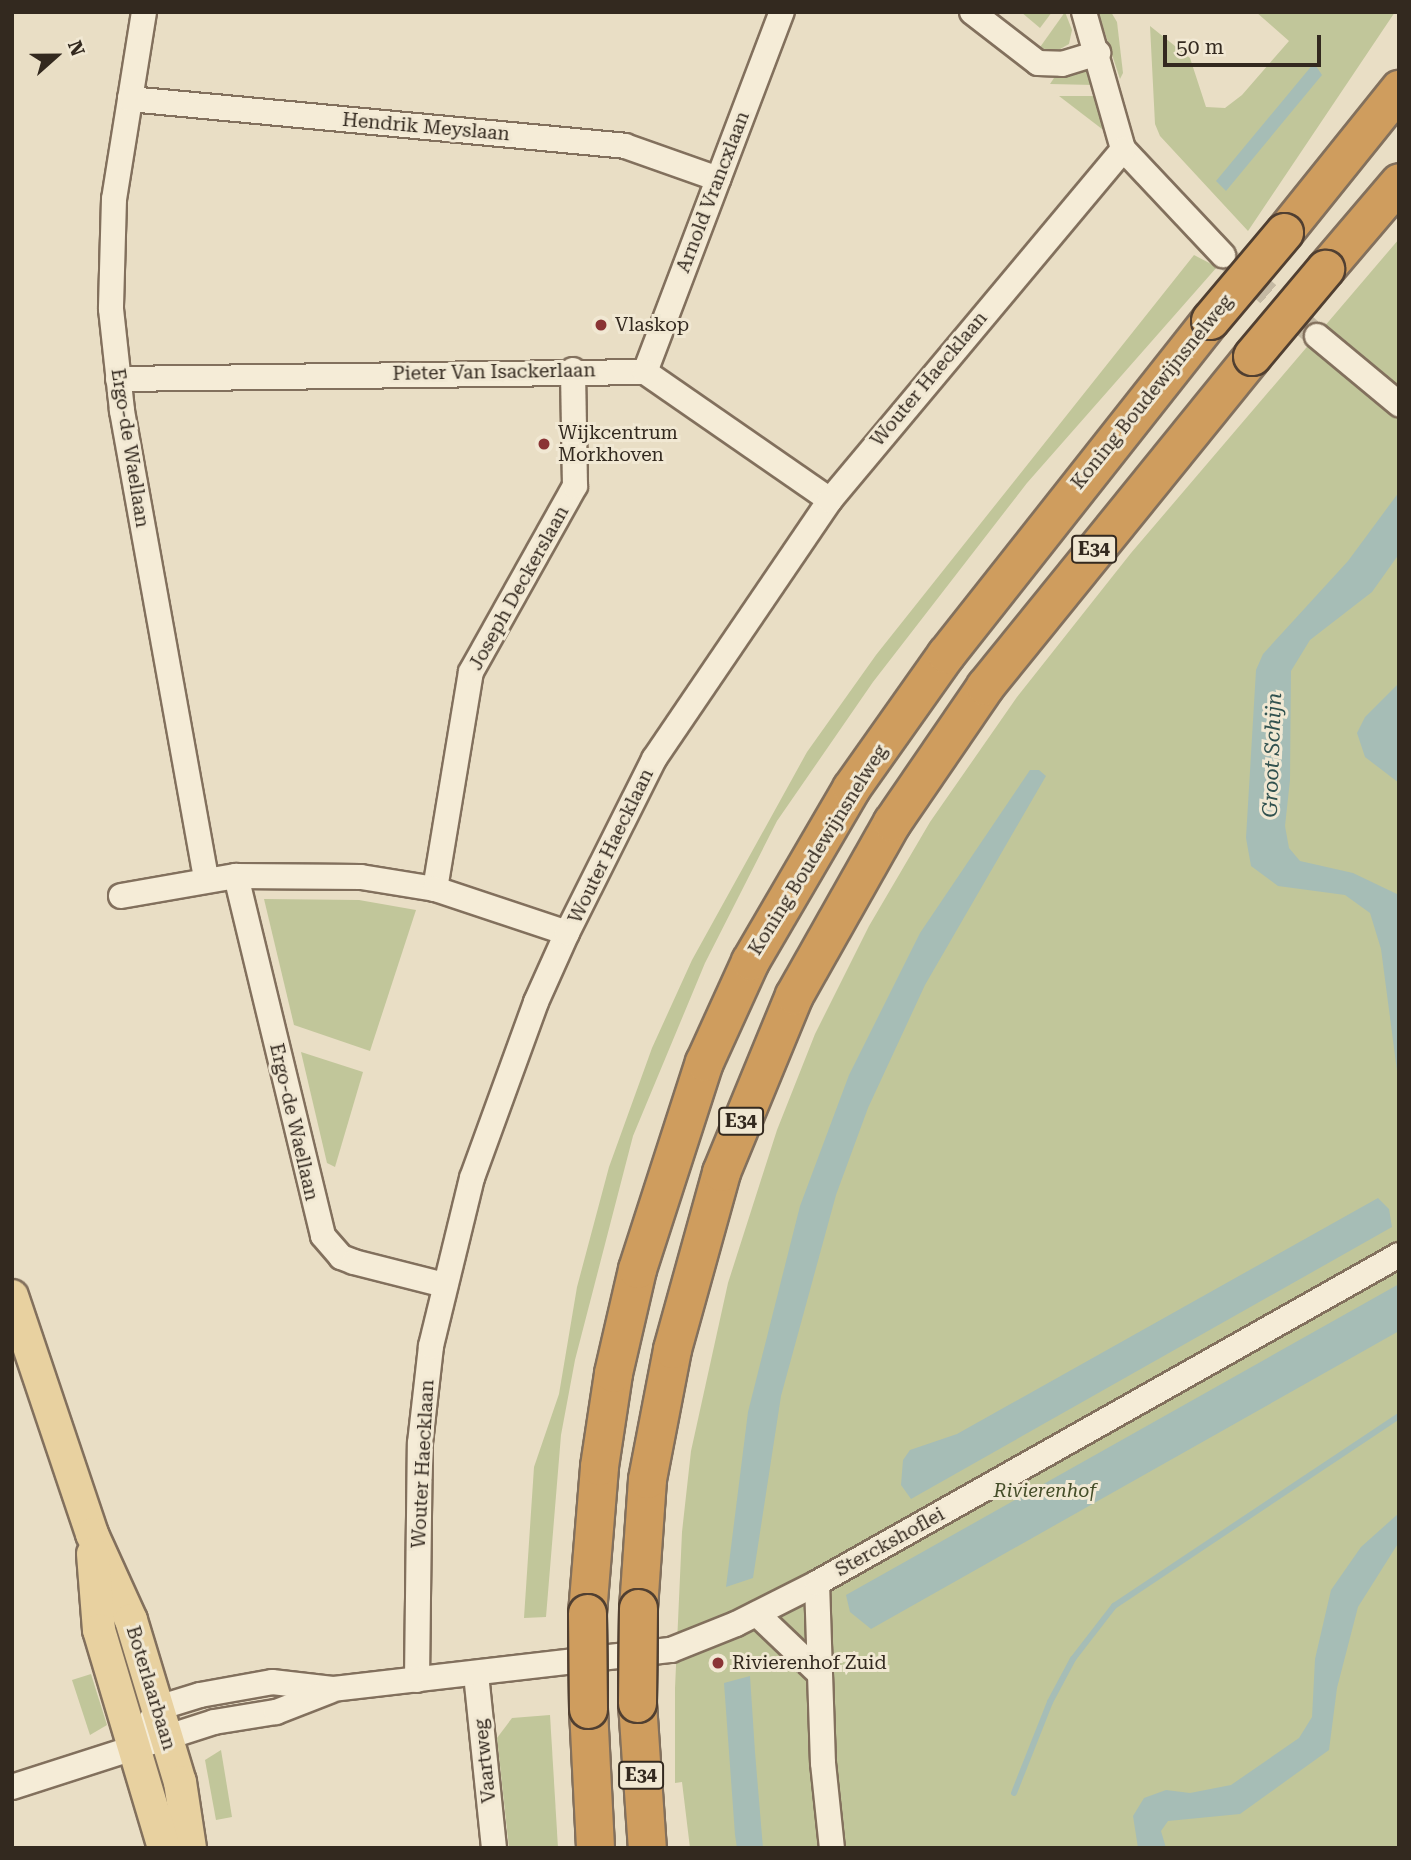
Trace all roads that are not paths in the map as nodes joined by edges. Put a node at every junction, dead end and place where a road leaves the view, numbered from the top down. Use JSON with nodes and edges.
{"nodes":[{"id":1,"x":144,"y":12,"type":"edge"},
{"id":2,"x":782,"y":12,"type":"edge"},
{"id":3,"x":972,"y":12,"type":"edge"},
{"id":4,"x":1084,"y":12,"type":"edge"},
{"id":5,"x":1098,"y":53,"type":"junction"},
{"id":6,"x":1399,"y":89,"type":"edge"},
{"id":7,"x":130,"y":99,"type":"junction"},
{"id":8,"x":1123,"y":149,"type":"junction"},
{"id":9,"x":718,"y":179,"type":"junction"},
{"id":10,"x":1399,"y":182,"type":"edge"},
{"id":11,"x":1223,"y":255,"type":"tunnel mouth"},
{"id":12,"x":1317,"y":336,"type":"tunnel mouth"},
{"id":13,"x":573,"y":370,"type":"junction"},
{"id":14,"x":645,"y":372,"type":"junction"},
{"id":15,"x":117,"y":379,"type":"junction"},
{"id":16,"x":1399,"y":404,"type":"edge"},
{"id":17,"x":830,"y":500,"type":"junction"},
{"id":18,"x":236,"y":876,"type":"junction"},
{"id":19,"x":206,"y":880,"type":"junction"},
{"id":20,"x":435,"y":889,"type":"junction"},
{"id":21,"x":121,"y":896,"type":"dead end"},
{"id":22,"x":567,"y":933,"type":"junction"},
{"id":23,"x":1399,"y":1255,"type":"edge"},
{"id":24,"x":444,"y":1285,"type":"junction"},
{"id":25,"x":12,"y":1296,"type":"edge"},
{"id":26,"x":92,"y":1534,"type":"junction"},
{"id":27,"x":817,"y":1583,"type":"junction"},
{"id":28,"x":757,"y":1614,"type":"junction"},
{"id":29,"x":818,"y":1672,"type":"junction"},
{"id":30,"x":476,"y":1674,"type":"junction"},
{"id":31,"x":417,"y":1680,"type":"junction"},
{"id":32,"x":162,"y":1722,"type":"junction"},
{"id":33,"x":135,"y":1747,"type":"junction"},
{"id":34,"x":12,"y":1787,"type":"edge"},
{"id":35,"x":164,"y":1848,"type":"edge"},
{"id":36,"x":190,"y":1848,"type":"edge"},
{"id":37,"x":494,"y":1848,"type":"edge"},
{"id":38,"x":595,"y":1848,"type":"edge"},
{"id":39,"x":647,"y":1848,"type":"edge"},
{"id":40,"x":832,"y":1848,"type":"edge"}],
"edges":[{"from":1,"to":7,"type":"street","name":"Ergo-de Waellaan"},
{"from":2,"to":9,"type":"street","name":"Arnold Vrancxlaan"},
{"from":3,"to":5,"type":"street"},
{"from":4,"to":5,"type":"street"},
{"from":5,"to":8,"type":"street"},
{"from":6,"to":38,"type":"highway","name":"Koning Boudewijnsnelweg","number":"E34","bridge":true},
{"from":7,"to":9,"type":"street","name":"Hendrik Meyslaan"},
{"from":7,"to":15,"type":"street","name":"Ergo-de Waellaan"},
{"from":8,"to":11,"type":"street"},
{"from":8,"to":17,"type":"street","name":"Wouter Haecklaan"},
{"from":9,"to":14,"type":"street","name":"Arnold Vrancxlaan"},
{"from":10,"to":39,"type":"highway","number":"E34","bridge":true},
{"from":12,"to":16,"type":"street"},
{"from":13,"to":14,"type":"street","name":"Pieter Van Isackerlaan"},
{"from":13,"to":15,"type":"street","name":"Pieter Van Isackerlaan"},
{"from":13,"to":20,"type":"street","name":"Joseph Deckerslaan"},
{"from":14,"to":17,"type":"street"},
{"from":15,"to":19,"type":"street","name":"Ergo-de Waellaan"},
{"from":17,"to":22,"type":"street","name":"Wouter Haecklaan"},
{"from":18,"to":19,"type":"street"},
{"from":18,"to":20,"type":"street"},
{"from":18,"to":24,"type":"street","name":"Ergo-de Waellaan"},
{"from":19,"to":21,"type":"street"},
{"from":20,"to":22,"type":"street"},
{"from":22,"to":24,"type":"street","name":"Wouter Haecklaan"},
{"from":23,"to":27,"type":"street","name":"Sterckshoflei"},
{"from":24,"to":31,"type":"street","name":"Wouter Haecklaan"},
{"from":25,"to":26,"type":"main road","name":"Boterlaarbaan"},
{"from":26,"to":32,"type":"main road","name":"Boterlaarbaan"},
{"from":26,"to":33,"type":"main road","name":"Boterlaarbaan"},
{"from":27,"to":28,"type":"street","name":"Sterckshoflei"},
{"from":27,"to":29,"type":"street"},
{"from":28,"to":29,"type":"street"},
{"from":28,"to":30,"type":"street","name":"Sterckshoflei"},
{"from":29,"to":40,"type":"street"},
{"from":30,"to":31,"type":"street","name":"Sterckshoflei"},
{"from":30,"to":37,"type":"street","name":"Vaartweg"},
{"from":31,"to":32,"type":"street","name":"Sterckshoflei"},
{"from":32,"to":33,"type":"street"},
{"from":32,"to":36,"type":"main road","name":"Boterlaarbaan"},
{"from":33,"to":34,"type":"street"},
{"from":33,"to":35,"type":"main road","name":"Boterlaarbaan"}]}
